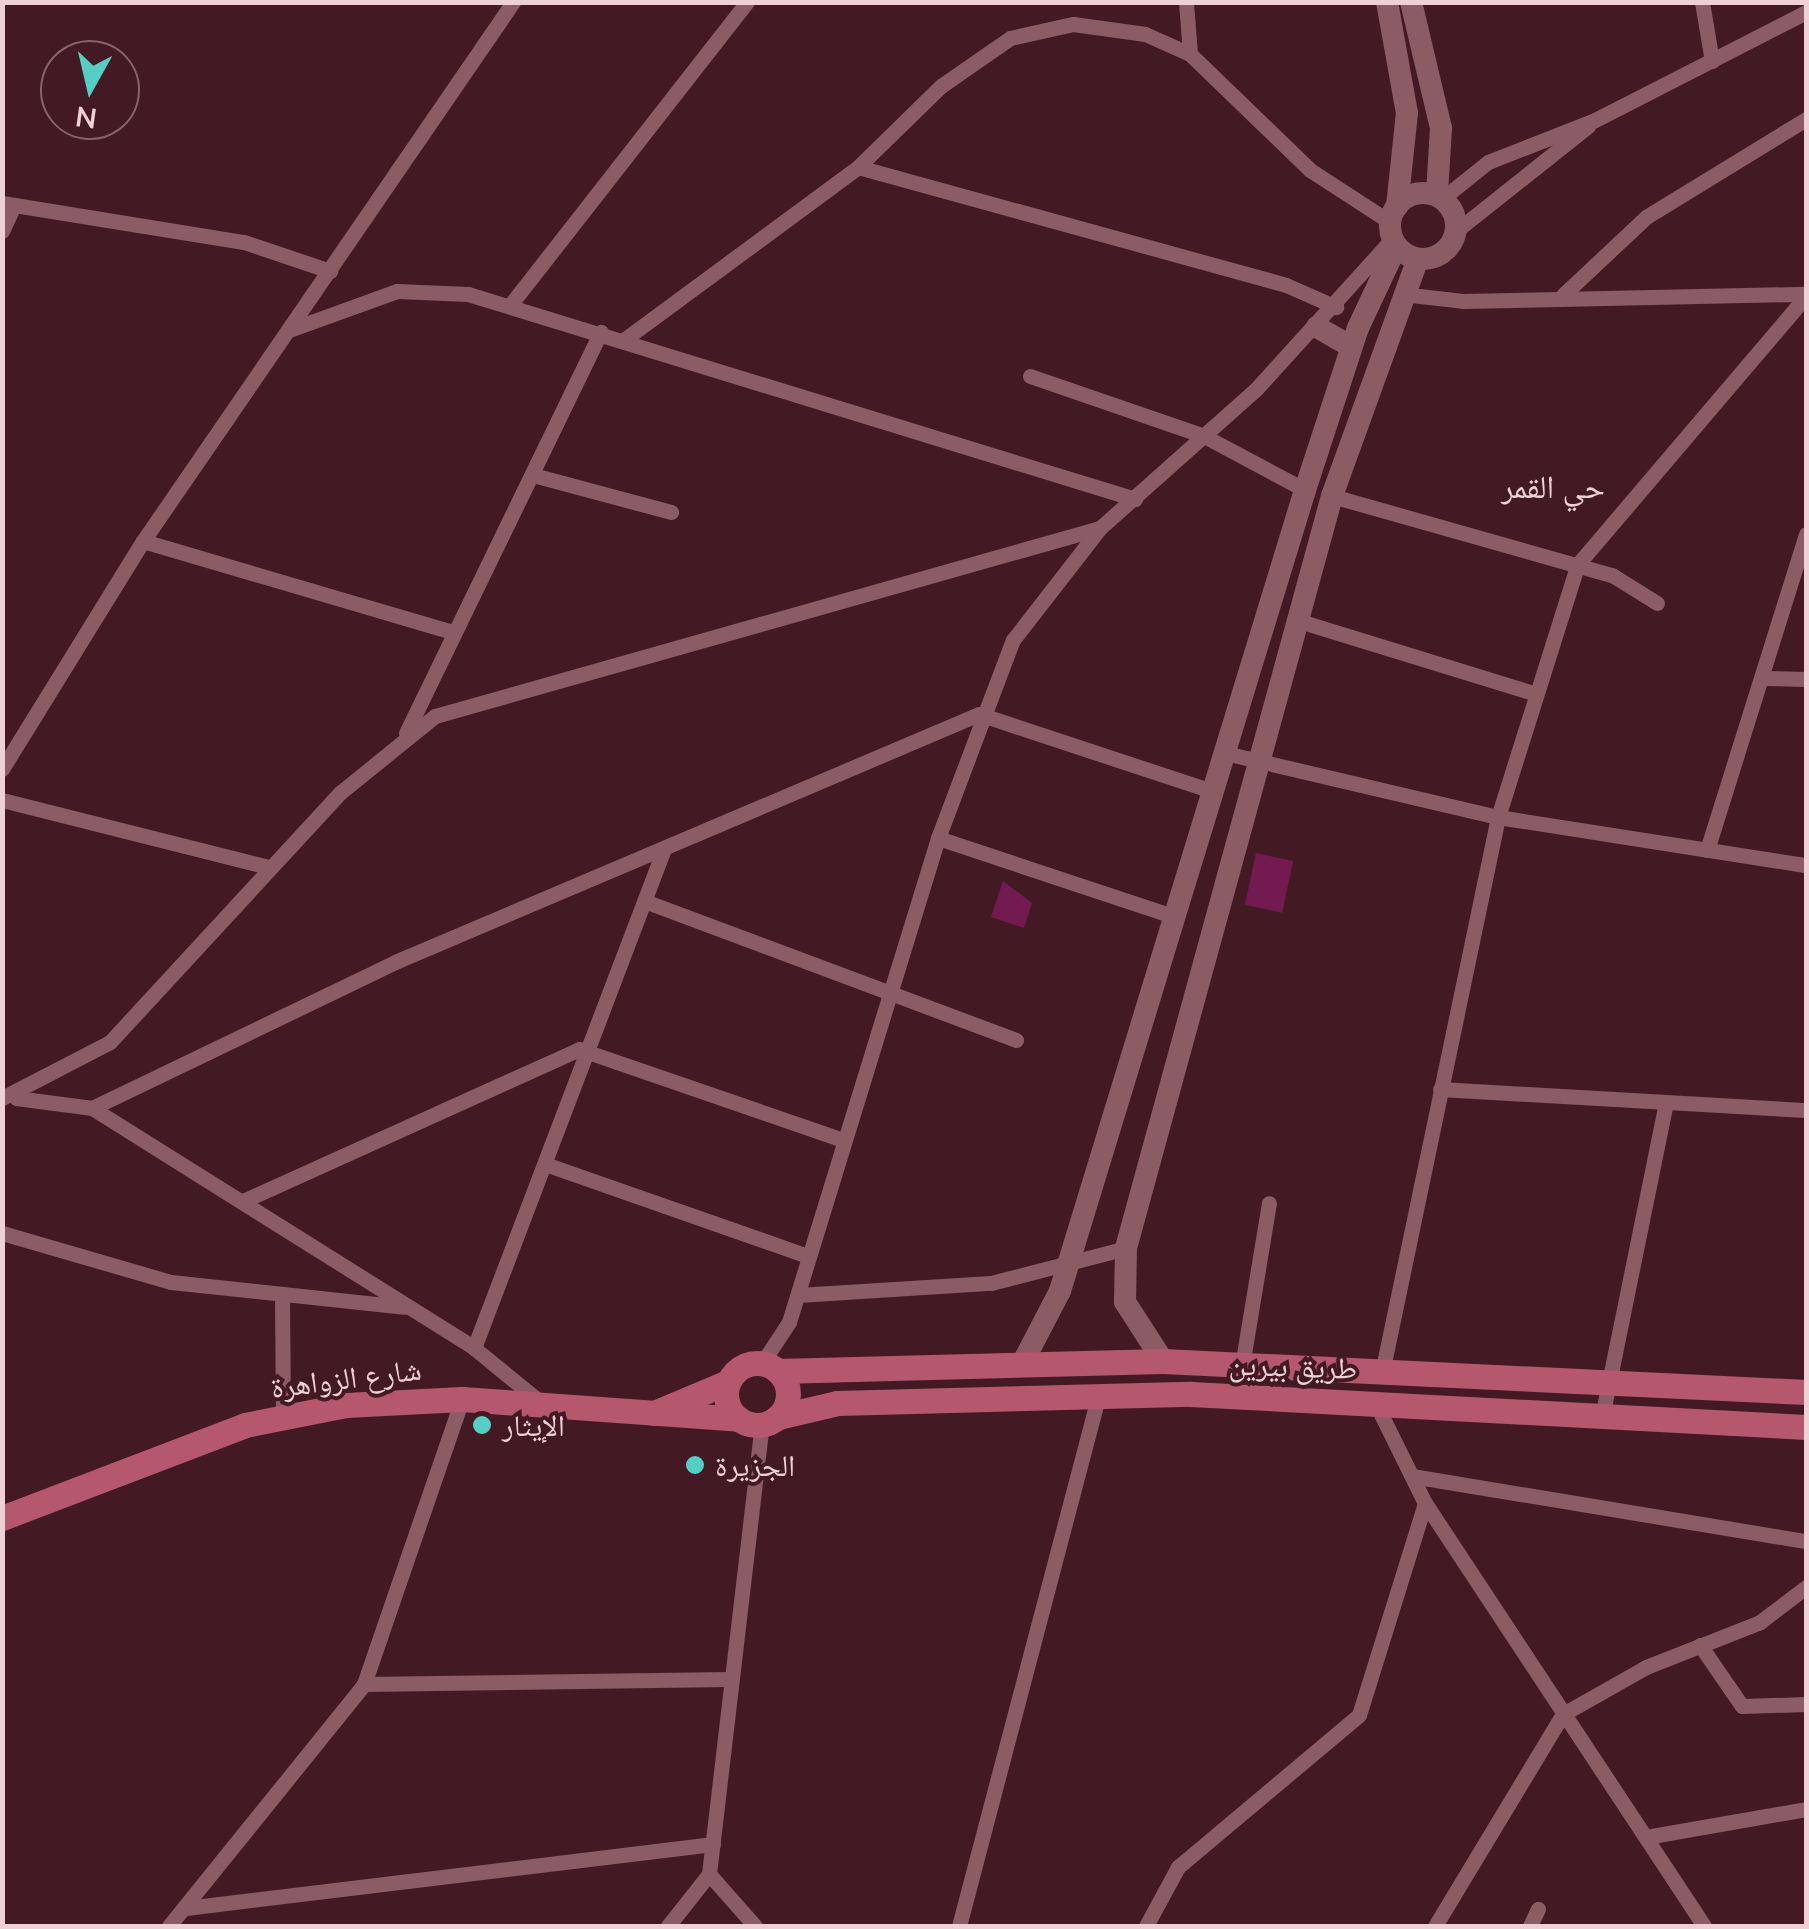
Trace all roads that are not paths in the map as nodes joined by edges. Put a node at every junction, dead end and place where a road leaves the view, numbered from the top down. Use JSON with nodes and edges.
{"nodes":[{"id":1,"x":513,"y":2,"type":"edge"},
{"id":2,"x":747,"y":2,"type":"edge"},
{"id":3,"x":1186,"y":2,"type":"edge"},
{"id":4,"x":1388,"y":2,"type":"edge"},
{"id":5,"x":1411,"y":2,"type":"edge"},
{"id":6,"x":1702,"y":2,"type":"edge"},
{"id":7,"x":1806,"y":12,"type":"edge"},
{"id":8,"x":1190,"y":54,"type":"junction"},
{"id":9,"x":1712,"y":61,"type":"junction"},
{"id":10,"x":1806,"y":119,"type":"edge"},
{"id":11,"x":1595,"y":120,"type":"junction"},
{"id":12,"x":858,"y":167,"type":"junction"},
{"id":13,"x":1440,"y":196,"type":"junction"},
{"id":14,"x":8,"y":204,"type":"edge"},
{"id":15,"x":1394,"y":228,"type":"junction"},
{"id":16,"x":1456,"y":230,"type":"junction"},
{"id":17,"x":2,"y":231,"type":"edge"},
{"id":18,"x":1418,"y":260,"type":"junction"},
{"id":19,"x":330,"y":271,"type":"junction"},
{"id":20,"x":1402,"y":294,"type":"junction"},
{"id":21,"x":1563,"y":295,"type":"junction"},
{"id":22,"x":1806,"y":295,"type":"edge"},
{"id":23,"x":512,"y":304,"type":"junction"},
{"id":24,"x":1336,"y":307,"type":"junction"},
{"id":25,"x":1317,"y":326,"type":"junction"},
{"id":26,"x":290,"y":330,"type":"junction"},
{"id":27,"x":600,"y":332,"type":"junction"},
{"id":28,"x":1354,"y":338,"type":"junction"},
{"id":29,"x":625,"y":339,"type":"junction"},
{"id":30,"x":1384,"y":343,"type":"junction"},
{"id":31,"x":1030,"y":376,"type":"dead end"},
{"id":32,"x":1204,"y":436,"type":"junction"},
{"id":33,"x":533,"y":475,"type":"junction"},
{"id":34,"x":1305,"y":490,"type":"junction"},
{"id":35,"x":1332,"y":496,"type":"junction"},
{"id":36,"x":1135,"y":499,"type":"junction"},
{"id":37,"x":671,"y":512,"type":"dead end"},
{"id":38,"x":1100,"y":528,"type":"junction"},
{"id":39,"x":1806,"y":534,"type":"edge"},
{"id":40,"x":143,"y":542,"type":"junction"},
{"id":41,"x":1578,"y":564,"type":"junction"},
{"id":42,"x":1657,"y":603,"type":"dead end"},
{"id":43,"x":1296,"y":620,"type":"junction"},
{"id":44,"x":449,"y":630,"type":"junction"},
{"id":45,"x":1765,"y":678,"type":"junction"},
{"id":46,"x":1806,"y":679,"type":"edge"},
{"id":47,"x":1534,"y":693,"type":"junction"},
{"id":48,"x":979,"y":714,"type":"junction"},
{"id":49,"x":406,"y":733,"type":"junction"},
{"id":50,"x":1224,"y":753,"type":"junction"},
{"id":51,"x":1256,"y":762,"type":"junction"},
{"id":52,"x":2,"y":770,"type":"edge"},
{"id":53,"x":1212,"y":791,"type":"junction"},
{"id":54,"x":2,"y":800,"type":"edge"},
{"id":55,"x":1498,"y":817,"type":"junction"},
{"id":56,"x":938,"y":838,"type":"junction"},
{"id":57,"x":664,"y":849,"type":"junction"},
{"id":58,"x":1707,"y":850,"type":"junction"},
{"id":59,"x":1806,"y":865,"type":"edge"},
{"id":60,"x":268,"y":867,"type":"junction"},
{"id":61,"x":646,"y":902,"type":"junction"},
{"id":62,"x":1172,"y":916,"type":"junction"},
{"id":63,"x":888,"y":994,"type":"junction"},
{"id":64,"x":1016,"y":1040,"type":"dead end"},
{"id":65,"x":591,"y":1049,"type":"junction"},
{"id":66,"x":1440,"y":1089,"type":"junction"},
{"id":67,"x":2,"y":1098,"type":"edge"},
{"id":68,"x":1666,"y":1103,"type":"junction"},
{"id":69,"x":92,"y":1108,"type":"junction"},
{"id":70,"x":1806,"y":1110,"type":"edge"},
{"id":71,"x":844,"y":1140,"type":"junction"},
{"id":72,"x":545,"y":1164,"type":"junction"},
{"id":73,"x":244,"y":1200,"type":"junction"},
{"id":74,"x":1269,"y":1203,"type":"dead end"},
{"id":75,"x":2,"y":1233,"type":"edge"},
{"id":76,"x":1126,"y":1248,"type":"junction"},
{"id":77,"x":808,"y":1256,"type":"junction"},
{"id":78,"x":1066,"y":1268,"type":"junction"},
{"id":79,"x":798,"y":1295,"type":"junction"},
{"id":80,"x":282,"y":1299,"type":"junction"},
{"id":81,"x":404,"y":1308,"type":"junction"},
{"id":82,"x":474,"y":1348,"type":"junction"},
{"id":83,"x":1163,"y":1361,"type":"junction"},
{"id":84,"x":1022,"y":1364,"type":"junction"},
{"id":85,"x":1242,"y":1366,"type":"junction"},
{"id":86,"x":770,"y":1367,"type":"junction"},
{"id":87,"x":1383,"y":1368,"type":"junction"},
{"id":88,"x":1606,"y":1379,"type":"junction"},
{"id":89,"x":728,"y":1382,"type":"junction"},
{"id":90,"x":1806,"y":1392,"type":"edge"},
{"id":91,"x":1099,"y":1394,"type":"junction"},
{"id":92,"x":462,"y":1399,"type":"junction"},
{"id":93,"x":1375,"y":1402,"type":"junction"},
{"id":94,"x":543,"y":1404,"type":"junction"},
{"id":95,"x":1603,"y":1412,"type":"junction"},
{"id":96,"x":654,"y":1413,"type":"junction"},
{"id":97,"x":283,"y":1415,"type":"junction"},
{"id":98,"x":760,"y":1420,"type":"junction"},
{"id":99,"x":1806,"y":1427,"type":"edge"},
{"id":100,"x":1412,"y":1476,"type":"junction"},
{"id":101,"x":1425,"y":1503,"type":"junction"},
{"id":102,"x":2,"y":1518,"type":"edge"},
{"id":103,"x":1806,"y":1541,"type":"edge"},
{"id":104,"x":1806,"y":1588,"type":"edge"},
{"id":105,"x":1700,"y":1644,"type":"junction"},
{"id":106,"x":729,"y":1679,"type":"junction"},
{"id":107,"x":364,"y":1684,"type":"junction"},
{"id":108,"x":1806,"y":1704,"type":"edge"},
{"id":109,"x":1563,"y":1714,"type":"junction"},
{"id":110,"x":1806,"y":1809,"type":"edge"},
{"id":111,"x":1646,"y":1838,"type":"junction"},
{"id":112,"x":713,"y":1844,"type":"junction"},
{"id":113,"x":709,"y":1874,"type":"junction"},
{"id":114,"x":186,"y":1908,"type":"junction"},
{"id":115,"x":1538,"y":1908,"type":"dead end"},
{"id":116,"x":170,"y":1926,"type":"edge"},
{"id":117,"x":668,"y":1926,"type":"edge"},
{"id":118,"x":755,"y":1926,"type":"edge"},
{"id":119,"x":959,"y":1926,"type":"edge"},
{"id":120,"x":1146,"y":1926,"type":"edge"},
{"id":121,"x":1435,"y":1926,"type":"edge"},
{"id":122,"x":1530,"y":1926,"type":"edge"},
{"id":123,"x":1704,"y":1926,"type":"edge"}],
"edges":[{"from":1,"to":19,"type":"street"},
{"from":2,"to":23,"type":"street"},
{"from":3,"to":8,"type":"street"},
{"from":4,"to":15,"type":"street"},
{"from":5,"to":13,"type":"street"},
{"from":6,"to":9,"type":"street"},
{"from":7,"to":9,"type":"street"},
{"from":8,"to":12,"type":"street"},
{"from":8,"to":15,"type":"street"},
{"from":9,"to":11,"type":"street"},
{"from":10,"to":21,"type":"street"},
{"from":11,"to":13,"type":"street"},
{"from":11,"to":16,"type":"street"},
{"from":12,"to":24,"type":"street"},
{"from":12,"to":29,"type":"street"},
{"from":13,"to":15,"type":"street"},
{"from":13,"to":16,"type":"street"},
{"from":14,"to":17,"type":"street"},
{"from":14,"to":19,"type":"street"},
{"from":15,"to":18,"type":"street"},
{"from":15,"to":24,"type":"street"},
{"from":15,"to":28,"type":"street"},
{"from":16,"to":18,"type":"street"},
{"from":18,"to":20,"type":"street"},
{"from":19,"to":26,"type":"street"},
{"from":20,"to":21,"type":"street"},
{"from":20,"to":30,"type":"street"},
{"from":21,"to":22,"type":"street"},
{"from":22,"to":41,"type":"street"},
{"from":23,"to":26,"type":"street"},
{"from":23,"to":27,"type":"street"},
{"from":24,"to":25,"type":"street"},
{"from":25,"to":28,"type":"street"},
{"from":25,"to":32,"type":"street"},
{"from":26,"to":40,"type":"street"},
{"from":27,"to":29,"type":"street"},
{"from":27,"to":33,"type":"street"},
{"from":28,"to":30,"type":"street"},
{"from":28,"to":34,"type":"street"},
{"from":29,"to":36,"type":"street"},
{"from":30,"to":35,"type":"street"},
{"from":31,"to":32,"type":"street"},
{"from":32,"to":34,"type":"street"},
{"from":32,"to":36,"type":"street"},
{"from":33,"to":37,"type":"street"},
{"from":33,"to":44,"type":"street"},
{"from":34,"to":50,"type":"street"},
{"from":35,"to":41,"type":"street"},
{"from":35,"to":43,"type":"street"},
{"from":36,"to":38,"type":"street"},
{"from":38,"to":48,"type":"street"},
{"from":38,"to":49,"type":"street"},
{"from":39,"to":45,"type":"street"},
{"from":40,"to":44,"type":"street"},
{"from":40,"to":52,"type":"street"},
{"from":41,"to":42,"type":"street"},
{"from":41,"to":47,"type":"street"},
{"from":43,"to":47,"type":"street"},
{"from":43,"to":51,"type":"street"},
{"from":44,"to":49,"type":"street"},
{"from":45,"to":46,"type":"street"},
{"from":45,"to":58,"type":"street"},
{"from":47,"to":55,"type":"street"},
{"from":48,"to":53,"type":"street"},
{"from":48,"to":56,"type":"street"},
{"from":48,"to":57,"type":"street"},
{"from":49,"to":60,"type":"street"},
{"from":50,"to":51,"type":"street"},
{"from":50,"to":53,"type":"street"},
{"from":51,"to":55,"type":"street"},
{"from":51,"to":76,"type":"street"},
{"from":53,"to":62,"type":"street"},
{"from":54,"to":60,"type":"street"},
{"from":55,"to":58,"type":"street"},
{"from":55,"to":66,"type":"street"},
{"from":56,"to":62,"type":"street"},
{"from":56,"to":63,"type":"street"},
{"from":57,"to":61,"type":"street"},
{"from":57,"to":69,"type":"street"},
{"from":58,"to":59,"type":"street"},
{"from":60,"to":67,"type":"street"},
{"from":61,"to":63,"type":"street"},
{"from":61,"to":65,"type":"street"},
{"from":62,"to":78,"type":"street"},
{"from":63,"to":64,"type":"street"},
{"from":63,"to":71,"type":"street"},
{"from":65,"to":71,"type":"street"},
{"from":65,"to":72,"type":"street"},
{"from":65,"to":73,"type":"street"},
{"from":66,"to":68,"type":"street"},
{"from":66,"to":87,"type":"street"},
{"from":67,"to":69,"type":"street"},
{"from":68,"to":70,"type":"street"},
{"from":68,"to":88,"type":"street"},
{"from":69,"to":73,"type":"street"},
{"from":71,"to":77,"type":"street"},
{"from":72,"to":77,"type":"street"},
{"from":72,"to":82,"type":"street"},
{"from":73,"to":81,"type":"street"},
{"from":74,"to":85,"type":"street"},
{"from":75,"to":80,"type":"street"},
{"from":76,"to":78,"type":"street"},
{"from":76,"to":83,"type":"street"},
{"from":77,"to":79,"type":"street"},
{"from":78,"to":79,"type":"street"},
{"from":78,"to":84,"type":"street"},
{"from":79,"to":86,"type":"street"},
{"from":80,"to":81,"type":"street"},
{"from":80,"to":97,"type":"street"},
{"from":81,"to":82,"type":"street"},
{"from":82,"to":94,"type":"street"},
{"from":83,"to":84,"type":"main road","name":"طريق بيرين"},
{"from":83,"to":85,"type":"main road","name":"طريق بيرين"},
{"from":84,"to":86,"type":"main road","name":"طريق بيرين"},
{"from":85,"to":87,"type":"main road","name":"طريق بيرين"},
{"from":86,"to":89,"type":"main road","name":"شارع الزواهرة"},
{"from":86,"to":98,"type":"main road"},
{"from":87,"to":88,"type":"main road","name":"طريق بيرين"},
{"from":88,"to":90,"type":"main road","name":"طريق بيرين"},
{"from":88,"to":95,"type":"street"},
{"from":89,"to":96,"type":"main road","name":"شارع الزواهرة"},
{"from":89,"to":98,"type":"main road"},
{"from":91,"to":93,"type":"main road","name":"طريق بيرين"},
{"from":91,"to":98,"type":"main road","name":"طريق بيرين"},
{"from":91,"to":119,"type":"street"},
{"from":92,"to":94,"type":"main road","name":"شارع الزواهرة"},
{"from":92,"to":97,"type":"main road","name":"شارع الزواهرة"},
{"from":92,"to":107,"type":"street"},
{"from":93,"to":95,"type":"main road","name":"طريق بيرين"},
{"from":93,"to":100,"type":"street"},
{"from":94,"to":96,"type":"main road","name":"شارع الزواهرة"},
{"from":95,"to":99,"type":"main road","name":"طريق بيرين"},
{"from":96,"to":98,"type":"main road","name":"شارع الزواهرة"},
{"from":97,"to":102,"type":"main road","name":"شارع الزواهرة"},
{"from":98,"to":106,"type":"street"},
{"from":100,"to":101,"type":"street"},
{"from":100,"to":103,"type":"street"},
{"from":101,"to":109,"type":"street"},
{"from":101,"to":120,"type":"street"},
{"from":104,"to":105,"type":"street"},
{"from":105,"to":108,"type":"street"},
{"from":105,"to":109,"type":"street"},
{"from":106,"to":107,"type":"street"},
{"from":106,"to":112,"type":"street"},
{"from":107,"to":114,"type":"street"},
{"from":109,"to":111,"type":"street"},
{"from":109,"to":121,"type":"street"},
{"from":110,"to":111,"type":"street"},
{"from":111,"to":123,"type":"street"},
{"from":112,"to":113,"type":"street"},
{"from":112,"to":114,"type":"street"},
{"from":113,"to":117,"type":"street"},
{"from":113,"to":118,"type":"street"},
{"from":114,"to":116,"type":"street"},
{"from":115,"to":122,"type":"street"}]}
